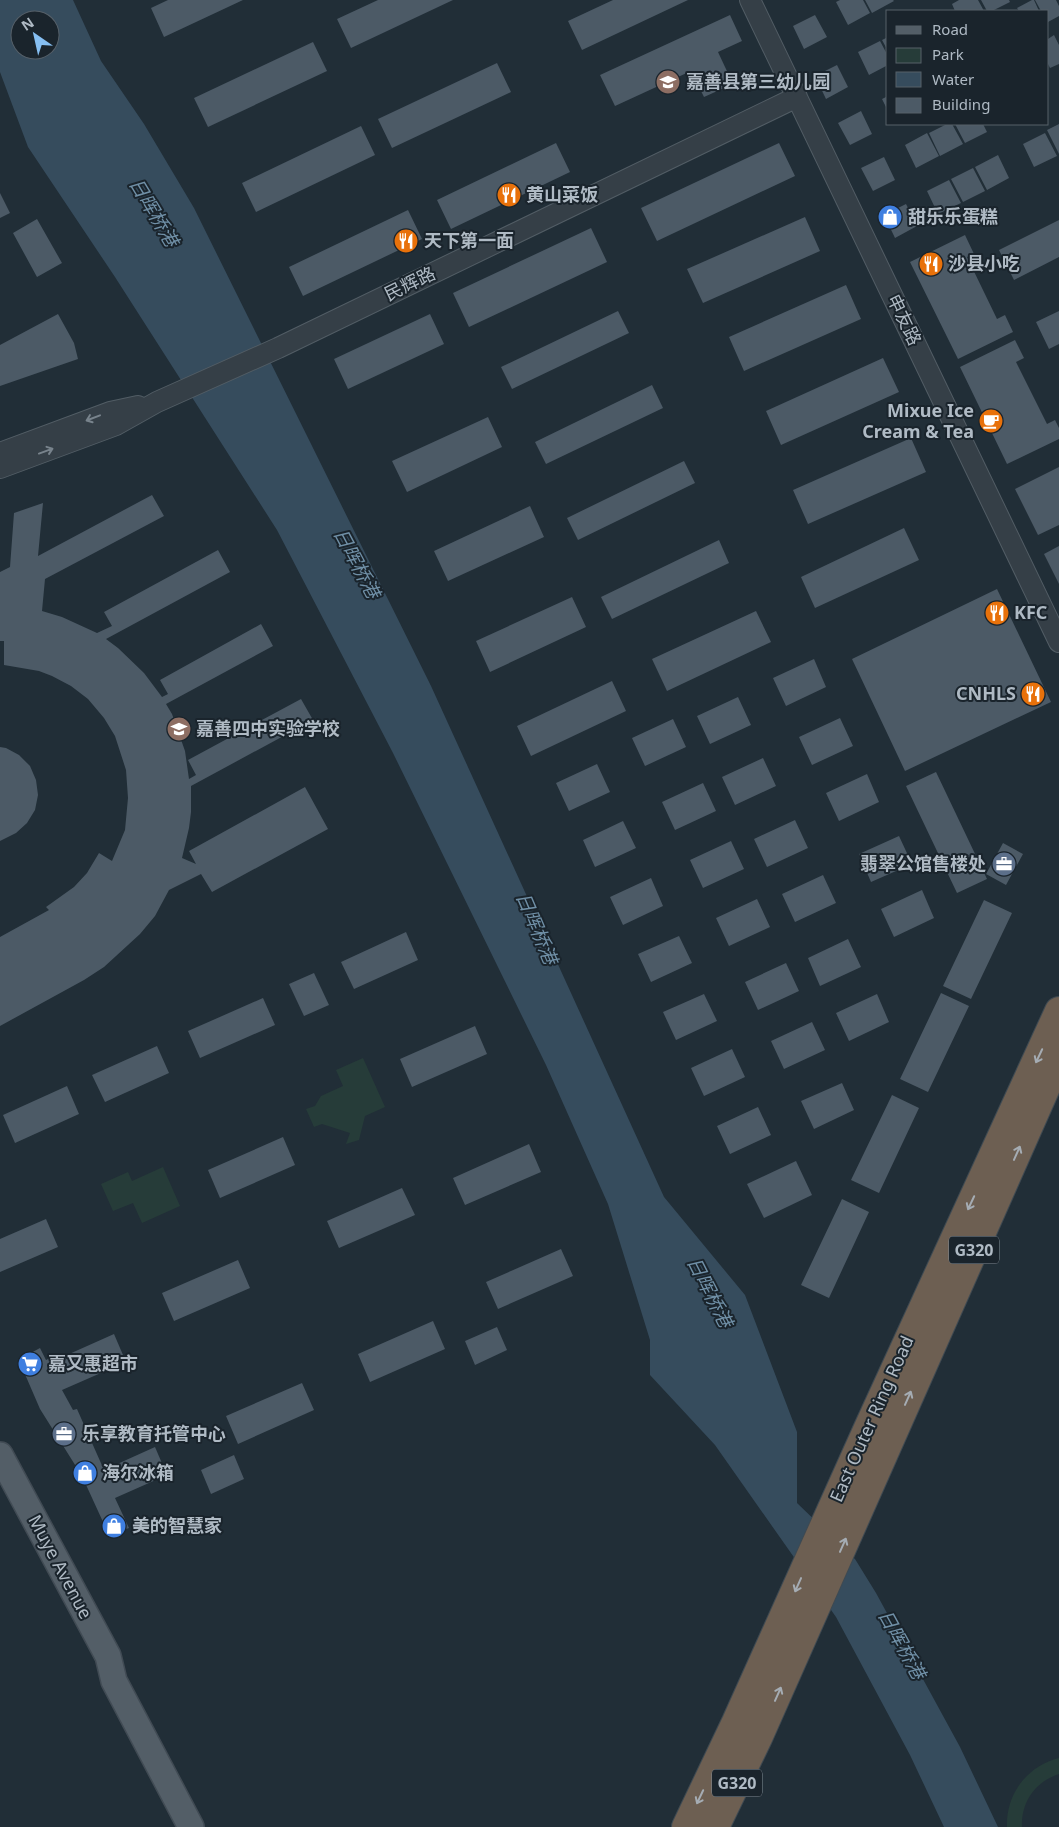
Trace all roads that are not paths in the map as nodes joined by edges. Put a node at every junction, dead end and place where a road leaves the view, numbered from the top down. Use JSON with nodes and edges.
{"nodes":[{"id":1,"x":750,"y":0,"type":"edge"},
{"id":2,"x":797,"y":98,"type":"junction"},
{"id":3,"x":157,"y":402,"type":"junction"},
{"id":4,"x":0,"y":453,"type":"edge"},
{"id":5,"x":0,"y":468,"type":"edge"},
{"id":6,"x":1059,"y":642,"type":"edge"},
{"id":7,"x":1059,"y":1011,"type":"edge"},
{"id":8,"x":1059,"y":1058,"type":"edge"},
{"id":9,"x":878,"y":1435,"type":"junction"},
{"id":10,"x":0,"y":1455,"type":"edge"},
{"id":11,"x":0,"y":1488,"type":"edge"},
{"id":12,"x":114,"y":1681,"type":"junction"},
{"id":13,"x":191,"y":1827,"type":"edge"},
{"id":14,"x":686,"y":1827,"type":"edge"},
{"id":15,"x":716,"y":1827,"type":"edge"}],
"edges":[{"from":1,"to":2,"type":"street","name":"申友路"},
{"from":2,"to":3,"type":"street","name":"民辉路"},
{"from":2,"to":6,"type":"street","name":"申友路"},
{"from":3,"to":4,"type":"street","name":"民辉路","one_way":true},
{"from":5,"to":3,"type":"street","name":"民辉路","one_way":true},
{"from":7,"to":9,"type":"highway","name":"East Outer Ring Road","one_way":true},
{"from":9,"to":8,"type":"highway","name":"East Outer Ring Road","number":"G320","one_way":true},
{"from":9,"to":14,"type":"highway","name":"East Outer Ring Road","one_way":true},
{"from":15,"to":9,"type":"highway","name":"East Outer Ring Road","number":"G320","one_way":true},
{"from":10,"to":12,"type":"main road","name":"Muye Avenue"},
{"from":11,"to":12,"type":"main road","name":"Muye Avenue"},
{"from":12,"to":13,"type":"main road","name":"Muye Avenue"}]}
